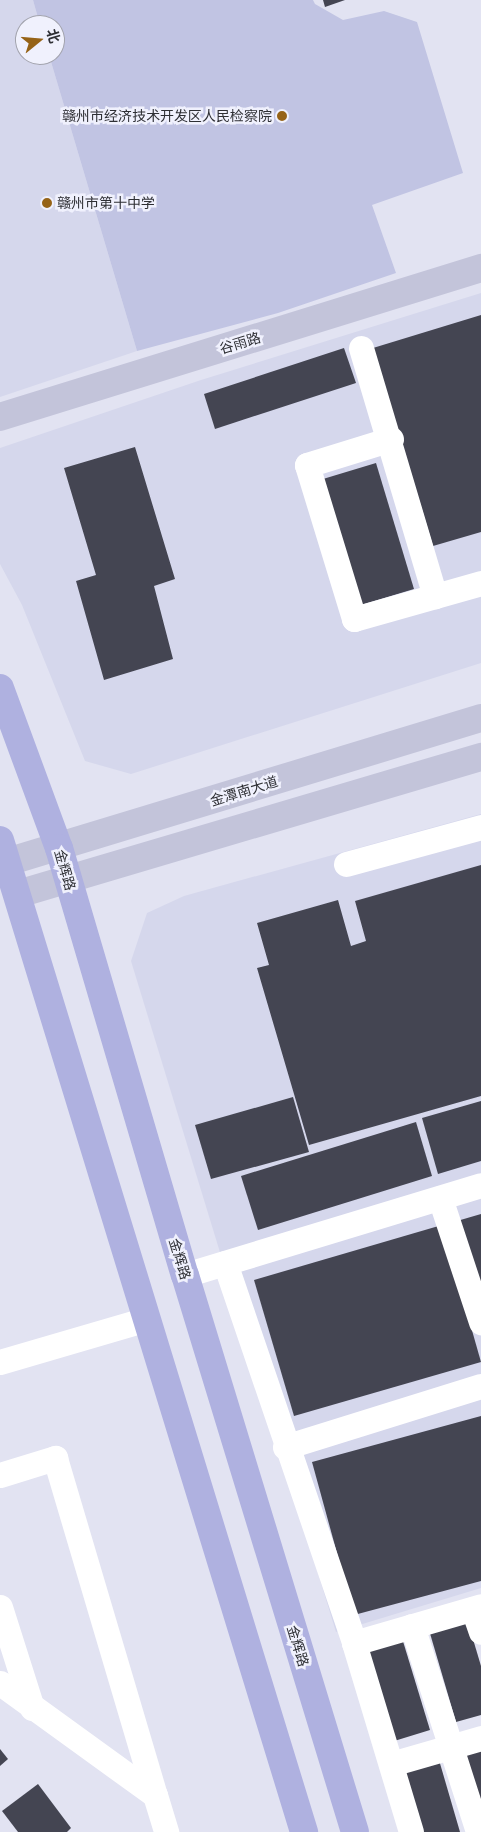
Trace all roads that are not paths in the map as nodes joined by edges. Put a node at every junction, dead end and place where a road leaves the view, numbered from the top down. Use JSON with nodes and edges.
{"nodes":[{"id":1,"x":481,"y":268,"type":"edge"},
{"id":2,"x":361,"y":348,"type":"dead end"},
{"id":3,"x":0,"y":417,"type":"edge"},
{"id":4,"x":390,"y":439,"type":"junction"},
{"id":5,"x":481,"y":583,"type":"edge"},
{"id":6,"x":435,"y":596,"type":"junction"},
{"id":7,"x":0,"y":688,"type":"edge"},
{"id":8,"x":481,"y":718,"type":"edge"},
{"id":9,"x":481,"y":757,"type":"edge"},
{"id":10,"x":481,"y":827,"type":"edge"},
{"id":11,"x":59,"y":848,"type":"junction"},
{"id":12,"x":4,"y":851,"type":"edge"},
{"id":13,"x":346,"y":864,"type":"dead end"},
{"id":14,"x":68,"y":881,"type":"junction"},
{"id":15,"x":18,"y":894,"type":"junction"},
{"id":16,"x":481,"y":1185,"type":"edge"},
{"id":17,"x":440,"y":1198,"type":"junction"},
{"id":18,"x":225,"y":1263,"type":"junction"},
{"id":19,"x":185,"y":1275,"type":"junction"},
{"id":20,"x":146,"y":1319,"type":"junction"},
{"id":21,"x":481,"y":1322,"type":"edge"},
{"id":22,"x":0,"y":1362,"type":"edge"},
{"id":23,"x":481,"y":1386,"type":"edge"},
{"id":24,"x":285,"y":1447,"type":"junction"},
{"id":25,"x":0,"y":1475,"type":"edge"},
{"id":26,"x":0,"y":1607,"type":"edge"},
{"id":27,"x":477,"y":1608,"type":"edge"},
{"id":28,"x":412,"y":1626,"type":"junction"},
{"id":29,"x":481,"y":1632,"type":"edge"},
{"id":30,"x":354,"y":1643,"type":"junction"},
{"id":31,"x":0,"y":1683,"type":"edge"},
{"id":32,"x":32,"y":1708,"type":"junction"},
{"id":33,"x":481,"y":1738,"type":"edge"},
{"id":34,"x":450,"y":1747,"type":"junction"},
{"id":35,"x":391,"y":1764,"type":"junction"},
{"id":36,"x":155,"y":1795,"type":"junction"},
{"id":37,"x":166,"y":1832,"type":"edge"},
{"id":38,"x":304,"y":1832,"type":"edge"},
{"id":39,"x":355,"y":1832,"type":"edge"},
{"id":40,"x":412,"y":1832,"type":"edge"},
{"id":41,"x":478,"y":1832,"type":"edge"}],
"edges":[{"from":1,"to":3,"type":"main road","name":"谷雨路"},
{"from":2,"to":4,"type":"street"},
{"from":4,"to":6,"type":"street"},
{"from":4,"to":6,"type":"street"},
{"from":5,"to":6,"type":"street"},
{"from":7,"to":11,"type":"main road","name":"金辉路"},
{"from":8,"to":11,"type":"main road","name":"金潭南大道"},
{"from":9,"to":14,"type":"main road"},
{"from":10,"to":13,"type":"street"},
{"from":11,"to":12,"type":"main road","name":"金潭南大道"},
{"from":11,"to":14,"type":"main road","name":"金辉路"},
{"from":12,"to":15,"type":"main road"},
{"from":14,"to":15,"type":"main road"},
{"from":14,"to":19,"type":"main road","name":"金辉路"},
{"from":15,"to":20,"type":"main road"},
{"from":16,"to":17,"type":"street"},
{"from":17,"to":18,"type":"street"},
{"from":17,"to":21,"type":"street"},
{"from":18,"to":19,"type":"street"},
{"from":18,"to":24,"type":"street"},
{"from":19,"to":39,"type":"main road","name":"金辉路"},
{"from":20,"to":22,"type":"street"},
{"from":20,"to":38,"type":"main road"},
{"from":23,"to":24,"type":"street"},
{"from":24,"to":30,"type":"street"},
{"from":25,"to":36,"type":"street"},
{"from":26,"to":32,"type":"street"},
{"from":27,"to":28,"type":"street"},
{"from":27,"to":29,"type":"street"},
{"from":28,"to":30,"type":"street"},
{"from":28,"to":34,"type":"street"},
{"from":30,"to":35,"type":"street"},
{"from":31,"to":32,"type":"street"},
{"from":32,"to":36,"type":"street"},
{"from":33,"to":34,"type":"street"},
{"from":34,"to":35,"type":"street"},
{"from":34,"to":41,"type":"street"},
{"from":35,"to":40,"type":"street"},
{"from":36,"to":37,"type":"street"}]}
